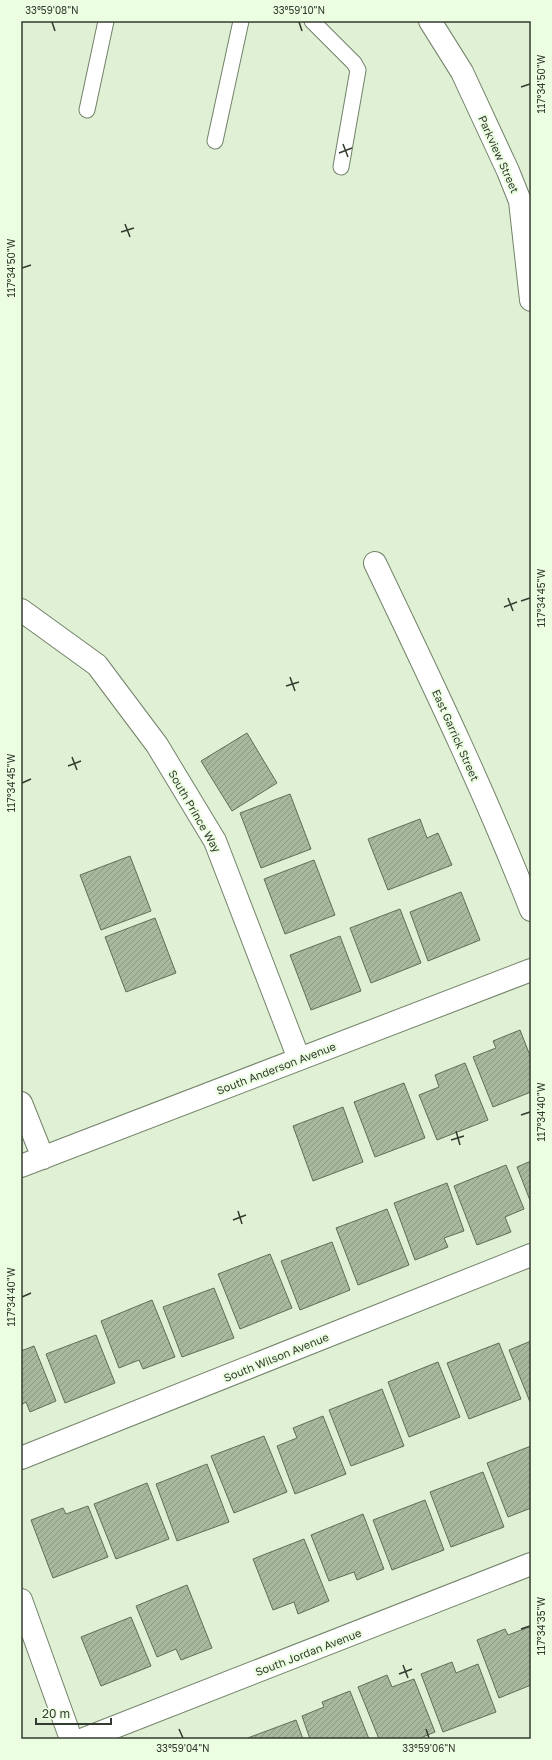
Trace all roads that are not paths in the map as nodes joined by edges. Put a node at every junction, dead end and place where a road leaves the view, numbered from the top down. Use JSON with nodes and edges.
{"nodes":[{"id":1,"x":106,"y":21,"type":"edge"},
{"id":2,"x":241,"y":21,"type":"edge"},
{"id":3,"x":312,"y":21,"type":"edge"},
{"id":4,"x":430,"y":21,"type":"edge"},
{"id":5,"x":87,"y":110,"type":"dead end"},
{"id":6,"x":215,"y":142,"type":"dead end"},
{"id":7,"x":341,"y":167,"type":"dead end"},
{"id":8,"x":531,"y":300,"type":"edge"},
{"id":9,"x":375,"y":563,"type":"dead end"},
{"id":10,"x":21,"y":610,"type":"edge"},
{"id":11,"x":531,"y":910,"type":"edge"},
{"id":12,"x":531,"y":970,"type":"edge"},
{"id":13,"x":299,"y":1060,"type":"junction"},
{"id":14,"x":21,"y":1103,"type":"edge"},
{"id":15,"x":43,"y":1158,"type":"junction"},
{"id":16,"x":21,"y":1166,"type":"edge"},
{"id":17,"x":531,"y":1255,"type":"edge"},
{"id":18,"x":21,"y":1458,"type":"edge"},
{"id":19,"x":531,"y":1564,"type":"edge"},
{"id":20,"x":21,"y":1600,"type":"edge"},
{"id":21,"x":71,"y":1739,"type":"edge"},
{"id":22,"x":84,"y":1739,"type":"edge"}],
"edges":[{"from":1,"to":5,"type":"lane"},
{"from":2,"to":6,"type":"lane"},
{"from":3,"to":7,"type":"lane"},
{"from":4,"to":8,"type":"street","name":"Parkview Street"},
{"from":9,"to":11,"type":"street","name":"East Garrick Street"},
{"from":10,"to":13,"type":"street","name":"South Prince Way"},
{"from":12,"to":13,"type":"street","name":"South Anderson Avenue"},
{"from":13,"to":15,"type":"street","name":"South Anderson Avenue"},
{"from":14,"to":15,"type":"street"},
{"from":15,"to":16,"type":"street","name":"South Anderson Avenue"},
{"from":17,"to":18,"type":"street","name":"South Wilson Avenue"},
{"from":19,"to":22,"type":"street","name":"South Jordan Avenue"},
{"from":20,"to":21,"type":"street"}]}
